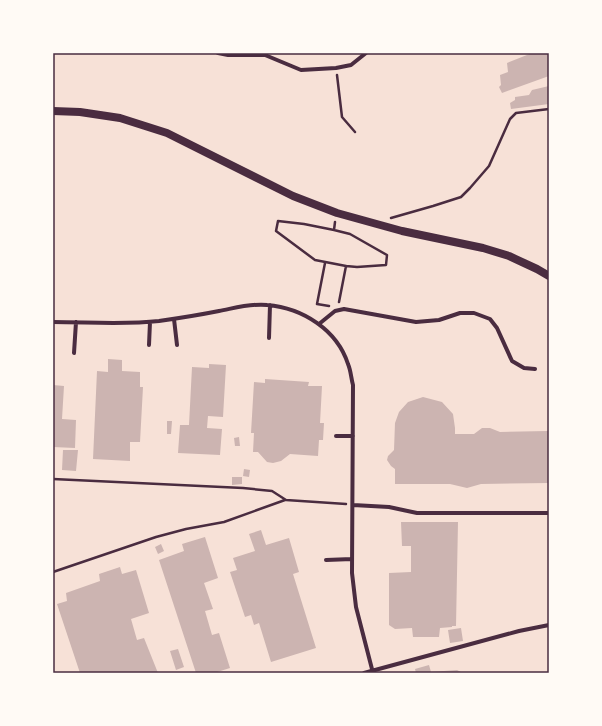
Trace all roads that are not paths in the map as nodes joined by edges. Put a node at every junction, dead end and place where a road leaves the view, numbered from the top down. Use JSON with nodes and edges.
{"nodes":[{"id":1,"x":218,"y":53,"type":"edge"},
{"id":2,"x":366,"y":53,"type":"edge"},
{"id":3,"x":53,"y":111,"type":"edge"},
{"id":4,"x":549,"y":276,"type":"edge"},
{"id":5,"x":270,"y":305,"type":"junction"},
{"id":6,"x":174,"y":319,"type":"junction"},
{"id":7,"x":53,"y":322,"type":"edge"},
{"id":8,"x":76,"y":322,"type":"junction"},
{"id":9,"x":150,"y":322,"type":"junction"},
{"id":10,"x":319,"y":324,"type":"junction"},
{"id":11,"x":269,"y":338,"type":"dead end"},
{"id":12,"x":177,"y":345,"type":"dead end"},
{"id":13,"x":149,"y":346,"type":"dead end"},
{"id":14,"x":74,"y":353,"type":"dead end"},
{"id":15,"x":535,"y":369,"type":"dead end"},
{"id":16,"x":336,"y":436,"type":"dead end"},
{"id":17,"x":352,"y":436,"type":"junction"},
{"id":18,"x":353,"y":504,"type":"junction"},
{"id":19,"x":549,"y":513,"type":"edge"},
{"id":20,"x":352,"y":559,"type":"junction"},
{"id":21,"x":326,"y":560,"type":"dead end"},
{"id":22,"x":549,"y":624,"type":"edge"},
{"id":23,"x":373,"y":672,"type":"edge"},
{"id":24,"x":364,"y":673,"type":"edge"}],
"edges":[{"from":1,"to":2,"type":"street"},
{"from":3,"to":4,"type":"main road"},
{"from":5,"to":6,"type":"street"},
{"from":5,"to":10,"type":"street"},
{"from":5,"to":11,"type":"street"},
{"from":6,"to":9,"type":"street"},
{"from":6,"to":12,"type":"street"},
{"from":7,"to":8,"type":"street"},
{"from":8,"to":9,"type":"street"},
{"from":8,"to":14,"type":"street"},
{"from":9,"to":13,"type":"street"},
{"from":10,"to":15,"type":"street"},
{"from":10,"to":17,"type":"street"},
{"from":16,"to":17,"type":"street"},
{"from":17,"to":18,"type":"street"},
{"from":18,"to":19,"type":"street"},
{"from":18,"to":20,"type":"street"},
{"from":20,"to":21,"type":"street"},
{"from":20,"to":23,"type":"street"},
{"from":22,"to":23,"type":"street"},
{"from":23,"to":24,"type":"street"}]}
